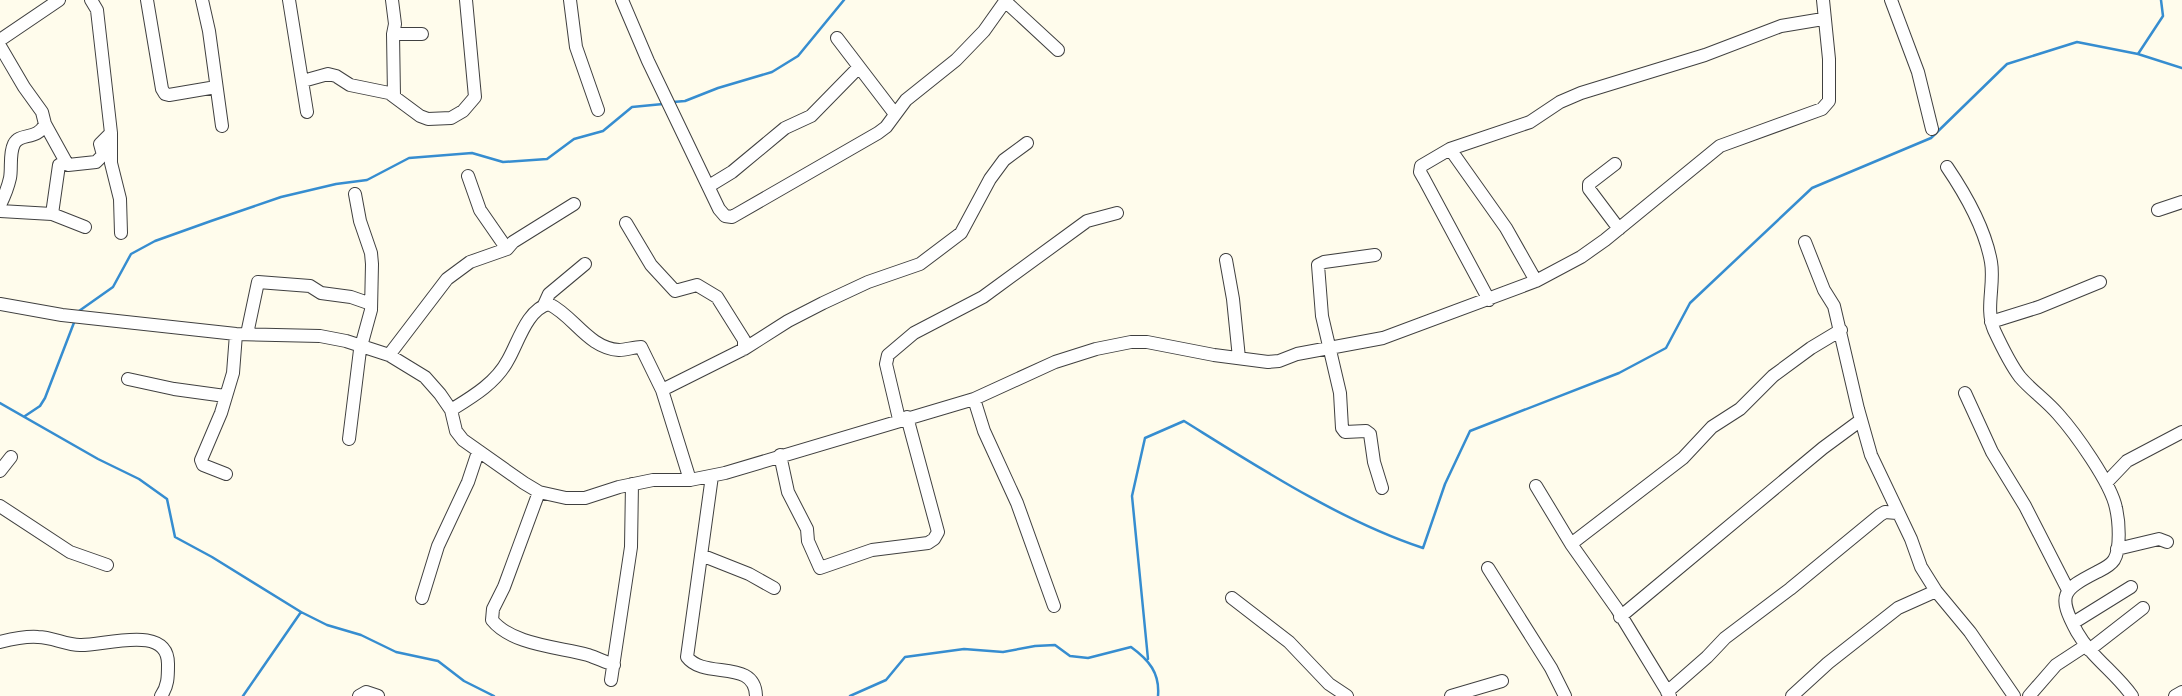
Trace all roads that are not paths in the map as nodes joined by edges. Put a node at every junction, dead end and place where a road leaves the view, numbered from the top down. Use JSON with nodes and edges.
{"nodes":[{"id":1,"x":59,"y":0,"type":"edge"},
{"id":2,"x":91,"y":0,"type":"edge"},
{"id":3,"x":147,"y":0,"type":"edge"},
{"id":4,"x":202,"y":0,"type":"edge"},
{"id":5,"x":289,"y":0,"type":"edge"},
{"id":6,"x":392,"y":0,"type":"edge"},
{"id":7,"x":466,"y":0,"type":"edge"},
{"id":8,"x":570,"y":0,"type":"edge"},
{"id":9,"x":622,"y":0,"type":"edge"},
{"id":10,"x":988,"y":0,"type":"edge"},
{"id":11,"x":1823,"y":0,"type":"edge"},
{"id":12,"x":1891,"y":0,"type":"edge"},
{"id":13,"x":1003,"y":4,"type":"edge"},
{"id":14,"x":1824,"y":19,"type":"junction"},
{"id":15,"x":393,"y":34,"type":"junction"},
{"id":16,"x":422,"y":34,"type":"dead end"},
{"id":17,"x":837,"y":38,"type":"dead end"},
{"id":18,"x":0,"y":40,"type":"edge"},
{"id":19,"x":0,"y":46,"type":"edge"},
{"id":20,"x":1058,"y":51,"type":"dead end"},
{"id":21,"x":859,"y":66,"type":"junction"},
{"id":22,"x":303,"y":81,"type":"junction"},
{"id":23,"x":216,"y":87,"type":"junction"},
{"id":24,"x":394,"y":96,"type":"junction"},
{"id":25,"x":598,"y":110,"type":"dead end"},
{"id":26,"x":307,"y":112,"type":"dead end"},
{"id":27,"x":895,"y":114,"type":"junction"},
{"id":28,"x":45,"y":124,"type":"junction"},
{"id":29,"x":222,"y":126,"type":"dead end"},
{"id":30,"x":1932,"y":129,"type":"dead end"},
{"id":31,"x":111,"y":133,"type":"junction"},
{"id":32,"x":1027,"y":143,"type":"dead end"},
{"id":33,"x":1450,"y":149,"type":"junction"},
{"id":34,"x":66,"y":162,"type":"junction"},
{"id":35,"x":1615,"y":164,"type":"dead end"},
{"id":36,"x":1947,"y":167,"type":"dead end"},
{"id":37,"x":468,"y":176,"type":"dead end"},
{"id":38,"x":709,"y":186,"type":"junction"},
{"id":39,"x":355,"y":194,"type":"dead end"},
{"id":40,"x":2182,"y":202,"type":"edge"},
{"id":41,"x":0,"y":204,"type":"edge"},
{"id":42,"x":574,"y":204,"type":"dead end"},
{"id":43,"x":2158,"y":210,"type":"dead end"},
{"id":44,"x":1117,"y":213,"type":"dead end"},
{"id":45,"x":52,"y":214,"type":"junction"},
{"id":46,"x":626,"y":223,"type":"dead end"},
{"id":47,"x":85,"y":227,"type":"dead end"},
{"id":48,"x":1619,"y":229,"type":"junction"},
{"id":49,"x":121,"y":233,"type":"dead end"},
{"id":50,"x":1805,"y":242,"type":"dead end"},
{"id":51,"x":507,"y":249,"type":"junction"},
{"id":52,"x":1375,"y":256,"type":"dead end"},
{"id":53,"x":1226,"y":260,"type":"dead end"},
{"id":54,"x":585,"y":264,"type":"dead end"},
{"id":55,"x":1536,"y":281,"type":"junction"},
{"id":56,"x":2100,"y":282,"type":"dead end"},
{"id":57,"x":1489,"y":300,"type":"junction"},
{"id":58,"x":0,"y":304,"type":"edge"},
{"id":59,"x":371,"y":304,"type":"junction"},
{"id":60,"x":544,"y":305,"type":"junction"},
{"id":61,"x":1991,"y":322,"type":"junction"},
{"id":62,"x":1841,"y":330,"type":"junction"},
{"id":63,"x":242,"y":334,"type":"junction"},
{"id":64,"x":361,"y":347,"type":"junction"},
{"id":65,"x":1330,"y":348,"type":"junction"},
{"id":66,"x":744,"y":349,"type":"junction"},
{"id":67,"x":389,"y":355,"type":"junction"},
{"id":68,"x":1239,"y":358,"type":"junction"},
{"id":69,"x":128,"y":379,"type":"dead end"},
{"id":70,"x":662,"y":390,"type":"junction"},
{"id":71,"x":1965,"y":393,"type":"dead end"},
{"id":72,"x":225,"y":396,"type":"junction"},
{"id":73,"x":974,"y":398,"type":"junction"},
{"id":74,"x":451,"y":410,"type":"junction"},
{"id":75,"x":903,"y":418,"type":"junction"},
{"id":76,"x":1861,"y":420,"type":"junction"},
{"id":77,"x":2182,"y":432,"type":"edge"},
{"id":78,"x":349,"y":439,"type":"dead end"},
{"id":79,"x":478,"y":452,"type":"junction"},
{"id":80,"x":780,"y":455,"type":"junction"},
{"id":81,"x":11,"y":457,"type":"dead end"},
{"id":82,"x":0,"y":471,"type":"edge"},
{"id":83,"x":226,"y":474,"type":"dead end"},
{"id":84,"x":712,"y":477,"type":"junction"},
{"id":85,"x":690,"y":480,"type":"junction"},
{"id":86,"x":2106,"y":483,"type":"junction"},
{"id":87,"x":632,"y":484,"type":"junction"},
{"id":88,"x":1536,"y":486,"type":"dead end"},
{"id":89,"x":1382,"y":488,"type":"dead end"},
{"id":90,"x":539,"y":492,"type":"junction"},
{"id":91,"x":0,"y":506,"type":"edge"},
{"id":92,"x":1898,"y":513,"type":"junction"},
{"id":93,"x":2167,"y":542,"type":"dead end"},
{"id":94,"x":1571,"y":544,"type":"junction"},
{"id":95,"x":2118,"y":549,"type":"junction"},
{"id":96,"x":701,"y":555,"type":"junction"},
{"id":97,"x":107,"y":565,"type":"dead end"},
{"id":98,"x":1488,"y":568,"type":"dead end"},
{"id":99,"x":2131,"y":587,"type":"dead end"},
{"id":100,"x":774,"y":588,"type":"dead end"},
{"id":101,"x":2068,"y":590,"type":"junction"},
{"id":102,"x":1936,"y":591,"type":"junction"},
{"id":103,"x":422,"y":598,"type":"dead end"},
{"id":104,"x":1232,"y":598,"type":"dead end"},
{"id":105,"x":1054,"y":606,"type":"dead end"},
{"id":106,"x":2143,"y":608,"type":"dead end"},
{"id":107,"x":1620,"y":617,"type":"junction"},
{"id":108,"x":2073,"y":623,"type":"junction"},
{"id":109,"x":0,"y":642,"type":"edge"},
{"id":110,"x":2087,"y":648,"type":"junction"},
{"id":111,"x":614,"y":665,"type":"junction"},
{"id":112,"x":611,"y":680,"type":"dead end"},
{"id":113,"x":1502,"y":681,"type":"dead end"},
{"id":114,"x":1330,"y":691,"type":"edge"},
{"id":115,"x":2182,"y":692,"type":"edge"},
{"id":116,"x":1668,"y":694,"type":"edge"},
{"id":117,"x":161,"y":696,"type":"edge"},
{"id":118,"x":359,"y":696,"type":"edge"},
{"id":119,"x":378,"y":696,"type":"edge"},
{"id":120,"x":756,"y":696,"type":"edge"},
{"id":121,"x":1347,"y":696,"type":"edge"},
{"id":122,"x":1451,"y":696,"type":"edge"},
{"id":123,"x":1565,"y":696,"type":"edge"},
{"id":124,"x":1792,"y":696,"type":"edge"},
{"id":125,"x":2014,"y":696,"type":"edge"},
{"id":126,"x":2029,"y":696,"type":"edge"},
{"id":127,"x":2132,"y":696,"type":"edge"},
{"id":128,"x":2175,"y":696,"type":"edge"}],
"edges":[{"from":1,"to":18,"type":"street"},
{"from":2,"to":31,"type":"street"},
{"from":3,"to":23,"type":"street"},
{"from":4,"to":23,"type":"street"},
{"from":5,"to":22,"type":"street"},
{"from":6,"to":15,"type":"street"},
{"from":7,"to":24,"type":"street"},
{"from":8,"to":25,"type":"street"},
{"from":9,"to":38,"type":"street"},
{"from":10,"to":13,"type":"street"},
{"from":11,"to":14,"type":"street"},
{"from":12,"to":30,"type":"street"},
{"from":13,"to":20,"type":"street"},
{"from":13,"to":27,"type":"street"},
{"from":14,"to":33,"type":"street"},
{"from":14,"to":48,"type":"street"},
{"from":15,"to":16,"type":"street"},
{"from":15,"to":24,"type":"street"},
{"from":17,"to":21,"type":"street"},
{"from":19,"to":28,"type":"street"},
{"from":21,"to":27,"type":"street"},
{"from":21,"to":38,"type":"street"},
{"from":22,"to":24,"type":"street"},
{"from":22,"to":26,"type":"street"},
{"from":23,"to":29,"type":"street"},
{"from":27,"to":38,"type":"street"},
{"from":28,"to":34,"type":"street"},
{"from":28,"to":41,"type":"street"},
{"from":31,"to":34,"type":"street"},
{"from":31,"to":49,"type":"street"},
{"from":32,"to":66,"type":"street"},
{"from":33,"to":55,"type":"street"},
{"from":33,"to":57,"type":"street"},
{"from":34,"to":45,"type":"street"},
{"from":35,"to":48,"type":"street"},
{"from":36,"to":61,"type":"street"},
{"from":37,"to":51,"type":"street"},
{"from":39,"to":59,"type":"street"},
{"from":40,"to":43,"type":"street"},
{"from":41,"to":45,"type":"street"},
{"from":42,"to":51,"type":"street"},
{"from":44,"to":75,"type":"street"},
{"from":45,"to":47,"type":"street"},
{"from":46,"to":66,"type":"street"},
{"from":48,"to":55,"type":"street"},
{"from":50,"to":62,"type":"street"},
{"from":51,"to":67,"type":"street"},
{"from":52,"to":65,"type":"street"},
{"from":53,"to":68,"type":"street"},
{"from":54,"to":60,"type":"street"},
{"from":55,"to":57,"type":"street"},
{"from":56,"to":61,"type":"street"},
{"from":57,"to":65,"type":"street"},
{"from":58,"to":63,"type":"street"},
{"from":59,"to":63,"type":"street"},
{"from":59,"to":64,"type":"street"},
{"from":60,"to":70,"type":"street"},
{"from":60,"to":74,"type":"street"},
{"from":61,"to":86,"type":"street"},
{"from":62,"to":76,"type":"street"},
{"from":62,"to":94,"type":"street"},
{"from":63,"to":64,"type":"street"},
{"from":63,"to":72,"type":"street"},
{"from":64,"to":67,"type":"street"},
{"from":64,"to":78,"type":"street"},
{"from":65,"to":68,"type":"street"},
{"from":65,"to":89,"type":"street"},
{"from":66,"to":70,"type":"street"},
{"from":67,"to":74,"type":"street"},
{"from":68,"to":73,"type":"street"},
{"from":69,"to":72,"type":"street"},
{"from":70,"to":85,"type":"street"},
{"from":71,"to":101,"type":"street"},
{"from":72,"to":83,"type":"street"},
{"from":73,"to":75,"type":"street"},
{"from":73,"to":105,"type":"street"},
{"from":74,"to":79,"type":"street"},
{"from":75,"to":80,"type":"street"},
{"from":75,"to":80,"type":"street"},
{"from":76,"to":92,"type":"street"},
{"from":76,"to":107,"type":"street"},
{"from":77,"to":86,"type":"street"},
{"from":79,"to":90,"type":"street"},
{"from":79,"to":103,"type":"street"},
{"from":80,"to":84,"type":"street"},
{"from":81,"to":82,"type":"street"},
{"from":84,"to":85,"type":"street"},
{"from":84,"to":96,"type":"street"},
{"from":85,"to":87,"type":"street"},
{"from":86,"to":95,"type":"street"},
{"from":87,"to":90,"type":"street"},
{"from":87,"to":111,"type":"street"},
{"from":88,"to":94,"type":"street"},
{"from":90,"to":111,"type":"street"},
{"from":91,"to":97,"type":"street"},
{"from":92,"to":102,"type":"street"},
{"from":92,"to":116,"type":"street"},
{"from":93,"to":95,"type":"street"},
{"from":94,"to":107,"type":"street"},
{"from":95,"to":101,"type":"street"},
{"from":96,"to":100,"type":"street"},
{"from":96,"to":120,"type":"street"},
{"from":98,"to":123,"type":"street"},
{"from":99,"to":108,"type":"street"},
{"from":101,"to":108,"type":"street"},
{"from":102,"to":124,"type":"street"},
{"from":102,"to":125,"type":"street"},
{"from":104,"to":114,"type":"street"},
{"from":106,"to":110,"type":"street"},
{"from":107,"to":116,"type":"street"},
{"from":108,"to":110,"type":"street"},
{"from":109,"to":117,"type":"street"},
{"from":110,"to":126,"type":"street"},
{"from":110,"to":127,"type":"street"},
{"from":111,"to":112,"type":"street"},
{"from":113,"to":122,"type":"street"},
{"from":114,"to":121,"type":"street"},
{"from":115,"to":128,"type":"street"},
{"from":118,"to":119,"type":"street"}]}
